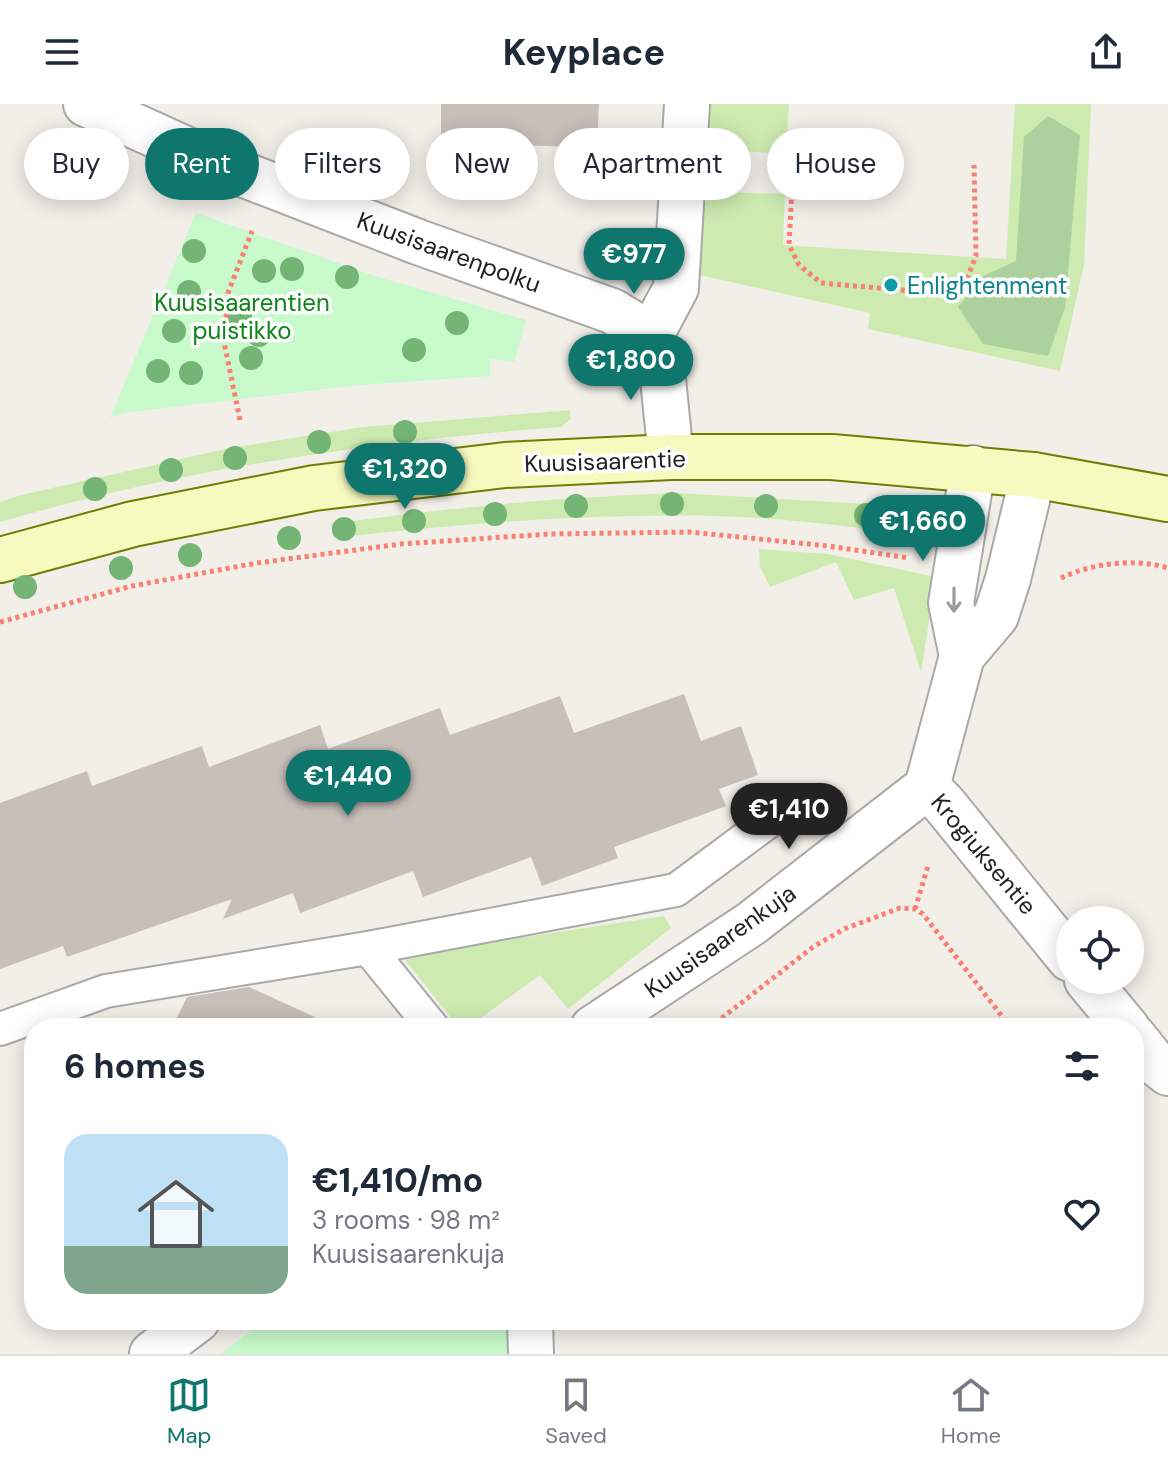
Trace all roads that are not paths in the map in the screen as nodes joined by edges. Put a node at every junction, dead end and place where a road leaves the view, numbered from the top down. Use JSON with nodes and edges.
{"nodes":[{"id":1,"x":86,"y":104,"type":"edge"},
{"id":2,"x":687,"y":104,"type":"edge"},
{"id":3,"x":651,"y":335,"type":"junction"},
{"id":4,"x":671,"y":457,"type":"junction"},
{"id":5,"x":973,"y":468,"type":"junction"},
{"id":6,"x":1033,"y":475,"type":"junction"},
{"id":7,"x":1168,"y":499,"type":"edge"},
{"id":8,"x":0,"y":560,"type":"edge"},
{"id":9,"x":962,"y":656,"type":"junction"},
{"id":10,"x":927,"y":787,"type":"junction"},
{"id":11,"x":796,"y":801,"type":"dead end"},
{"id":12,"x":1056,"y":942,"type":"edge"},
{"id":13,"x":368,"y":948,"type":"junction"},
{"id":14,"x":1099,"y":994,"type":"edge"},
{"id":15,"x":31,"y":1018,"type":"edge"},
{"id":16,"x":425,"y":1018,"type":"edge"},
{"id":17,"x":608,"y":1018,"type":"edge"},
{"id":18,"x":1119,"y":1018,"type":"edge"},
{"id":19,"x":24,"y":1020,"type":"edge"},
{"id":20,"x":0,"y":1029,"type":"edge"},
{"id":21,"x":1144,"y":1050,"type":"edge"},
{"id":22,"x":1168,"y":1073,"type":"edge"},
{"id":23,"x":184,"y":1330,"type":"edge"},
{"id":24,"x":530,"y":1330,"type":"edge"},
{"id":25,"x":152,"y":1354,"type":"edge"},
{"id":26,"x":531,"y":1354,"type":"edge"}],
"edges":[{"from":1,"to":3,"type":"street","name":"Kuusisaarenpolku"},
{"from":2,"to":3,"type":"street"},
{"from":3,"to":4,"type":"street"},
{"from":4,"to":5,"type":"main road","name":"Kuusisaarentie"},
{"from":4,"to":8,"type":"main road","name":"Kuusisaarentie"},
{"from":5,"to":6,"type":"main road","name":"Kuusisaarentie"},
{"from":5,"to":9,"type":"street","one_way":true},
{"from":6,"to":7,"type":"main road","name":"Kuusisaarentie"},
{"from":6,"to":9,"type":"street"},
{"from":9,"to":10,"type":"street"},
{"from":10,"to":12,"type":"street","name":"Krogiuksentie"},
{"from":10,"to":17,"type":"street","name":"Kuusisaarenkuja"},
{"from":11,"to":13,"type":"lane"},
{"from":13,"to":15,"type":"lane"},
{"from":13,"to":16,"type":"lane"},
{"from":14,"to":18,"type":"street"},
{"from":19,"to":20,"type":"lane"},
{"from":21,"to":22,"type":"street"},
{"from":23,"to":25,"type":"street"},
{"from":24,"to":26,"type":"street"}]}
